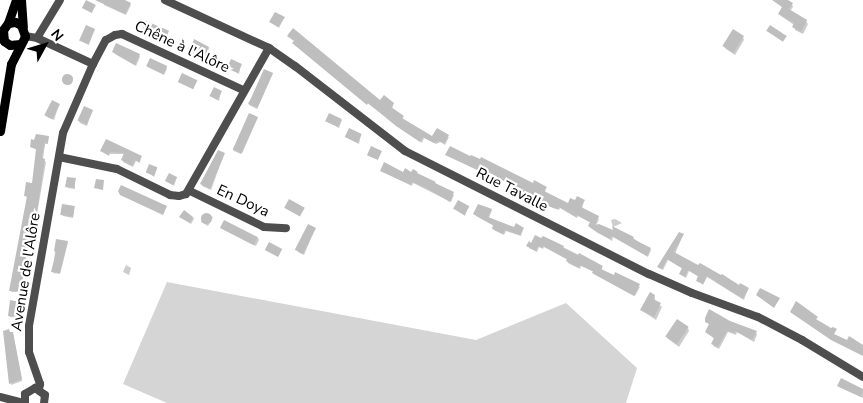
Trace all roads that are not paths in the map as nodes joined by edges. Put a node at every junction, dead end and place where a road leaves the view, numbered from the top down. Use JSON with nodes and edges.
{"nodes":[{"id":1,"x":16,"y":0,"type":"edge"},
{"id":2,"x":21,"y":0,"type":"edge"},
{"id":3,"x":60,"y":0,"type":"edge"},
{"id":4,"x":165,"y":0,"type":"edge"},
{"id":5,"x":8,"y":24,"type":"junction"},
{"id":6,"x":24,"y":32,"type":"junction"},
{"id":7,"x":1,"y":34,"type":"edge"},
{"id":8,"x":37,"y":38,"type":"junction"},
{"id":9,"x":7,"y":44,"type":"junction"},
{"id":10,"x":20,"y":44,"type":"junction"},
{"id":11,"x":268,"y":48,"type":"junction"},
{"id":12,"x":11,"y":64,"type":"junction"},
{"id":13,"x":93,"y":64,"type":"junction"},
{"id":14,"x":243,"y":90,"type":"junction"},
{"id":15,"x":0,"y":132,"type":"edge"},
{"id":16,"x":59,"y":158,"type":"junction"},
{"id":17,"x":190,"y":191,"type":"junction"},
{"id":18,"x":286,"y":228,"type":"dead end"},
{"id":19,"x":863,"y":377,"type":"edge"},
{"id":20,"x":39,"y":389,"type":"junction"},
{"id":21,"x":3,"y":400,"type":"edge"},
{"id":22,"x":45,"y":402,"type":"edge"},
{"id":23,"x":24,"y":403,"type":"edge"}],
"edges":[{"from":1,"to":5,"type":"main road"},
{"from":2,"to":6,"type":"main road"},
{"from":3,"to":8,"type":"street"},
{"from":4,"to":11,"type":"street","name":"Rue Tavalle"},
{"from":5,"to":6,"type":"main road"},
{"from":5,"to":7,"type":"main road"},
{"from":6,"to":8,"type":"street"},
{"from":6,"to":10,"type":"main road"},
{"from":7,"to":9,"type":"main road"},
{"from":8,"to":13,"type":"street"},
{"from":9,"to":10,"type":"main road"},
{"from":9,"to":12,"type":"main road"},
{"from":10,"to":12,"type":"main road"},
{"from":11,"to":14,"type":"street","name":"Chêne à l'Alôre"},
{"from":11,"to":19,"type":"street","name":"Rue Tavalle"},
{"from":12,"to":15,"type":"main road"},
{"from":13,"to":14,"type":"street","name":"Chêne à l'Alôre"},
{"from":13,"to":16,"type":"street","name":"Chêne à l'Alôre"},
{"from":14,"to":17,"type":"street","name":"Chêne à l'Alôre"},
{"from":16,"to":17,"type":"street"},
{"from":16,"to":20,"type":"street","name":"Avenue de l'Alôre"},
{"from":17,"to":18,"type":"street","name":"En Doya"},
{"from":20,"to":22,"type":"street","name":"Avenue de l'Alôre"},
{"from":20,"to":23,"type":"street"},
{"from":21,"to":23,"type":"street"}]}
